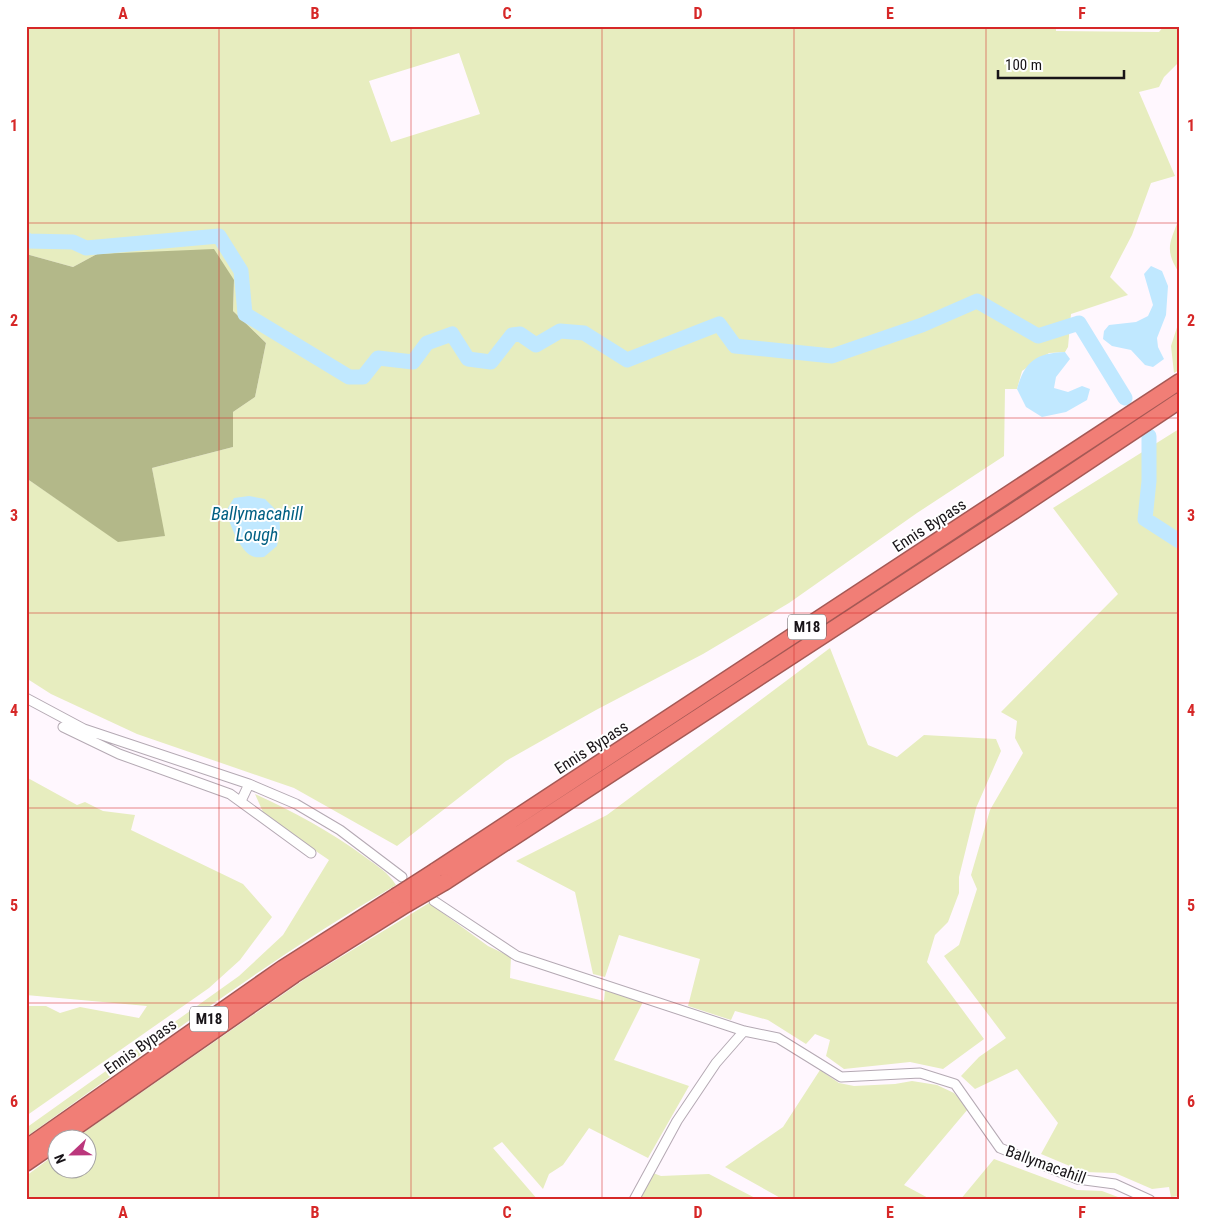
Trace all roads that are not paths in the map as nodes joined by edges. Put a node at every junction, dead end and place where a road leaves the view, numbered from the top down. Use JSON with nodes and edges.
{"nodes":[{"id":1,"x":1179,"y":382,"type":"edge"},
{"id":2,"x":1179,"y":401,"type":"edge"},
{"id":3,"x":26,"y":698,"type":"edge"},
{"id":4,"x":63,"y":727,"type":"dead end"},
{"id":5,"x":123,"y":742,"type":"junction"},
{"id":6,"x":118,"y":754,"type":"junction"},
{"id":7,"x":249,"y":784,"type":"junction"},
{"id":8,"x":241,"y":801,"type":"junction"},
{"id":9,"x":311,"y":853,"type":"dead end"},
{"id":10,"x":440,"y":876,"type":"junction"},
{"id":11,"x":402,"y":877,"type":"dead end"},
{"id":12,"x":402,"y":900,"type":"junction"},
{"id":13,"x":434,"y":901,"type":"dead end"},
{"id":14,"x":744,"y":1031,"type":"junction"},
{"id":15,"x":76,"y":1128,"type":"edge"},
{"id":16,"x":26,"y":1148,"type":"edge"},
{"id":17,"x":48,"y":1148,"type":"edge"},
{"id":18,"x":26,"y":1163,"type":"edge"},
{"id":19,"x":634,"y":1200,"type":"edge"},
{"id":20,"x":1150,"y":1200,"type":"edge"}],
"edges":[{"from":1,"to":10,"type":"highway","name":"Ennis Bypass","number":"M18"},
{"from":2,"to":10,"type":"highway","name":"Ennis Bypass","number":"M18"},
{"from":3,"to":5,"type":"street"},
{"from":4,"to":6,"type":"street"},
{"from":5,"to":6,"type":"street"},
{"from":5,"to":7,"type":"street"},
{"from":6,"to":8,"type":"street"},
{"from":7,"to":8,"type":"street"},
{"from":7,"to":11,"type":"street"},
{"from":8,"to":9,"type":"street"},
{"from":10,"to":12,"type":"highway","name":"Ennis Bypass","number":"M18","bridge":true},
{"from":12,"to":15,"type":"highway","name":"Ennis Bypass","number":"M18"},
{"from":12,"to":16,"type":"highway","name":"Ennis Bypass","number":"M18"},
{"from":13,"to":14,"type":"street","name":"Ballymacahill"},
{"from":14,"to":19,"type":"street"},
{"from":14,"to":20,"type":"street","name":"Ballymacahill"},
{"from":17,"to":18,"type":"highway","name":"Ennis Bypass","number":"M18"}]}
